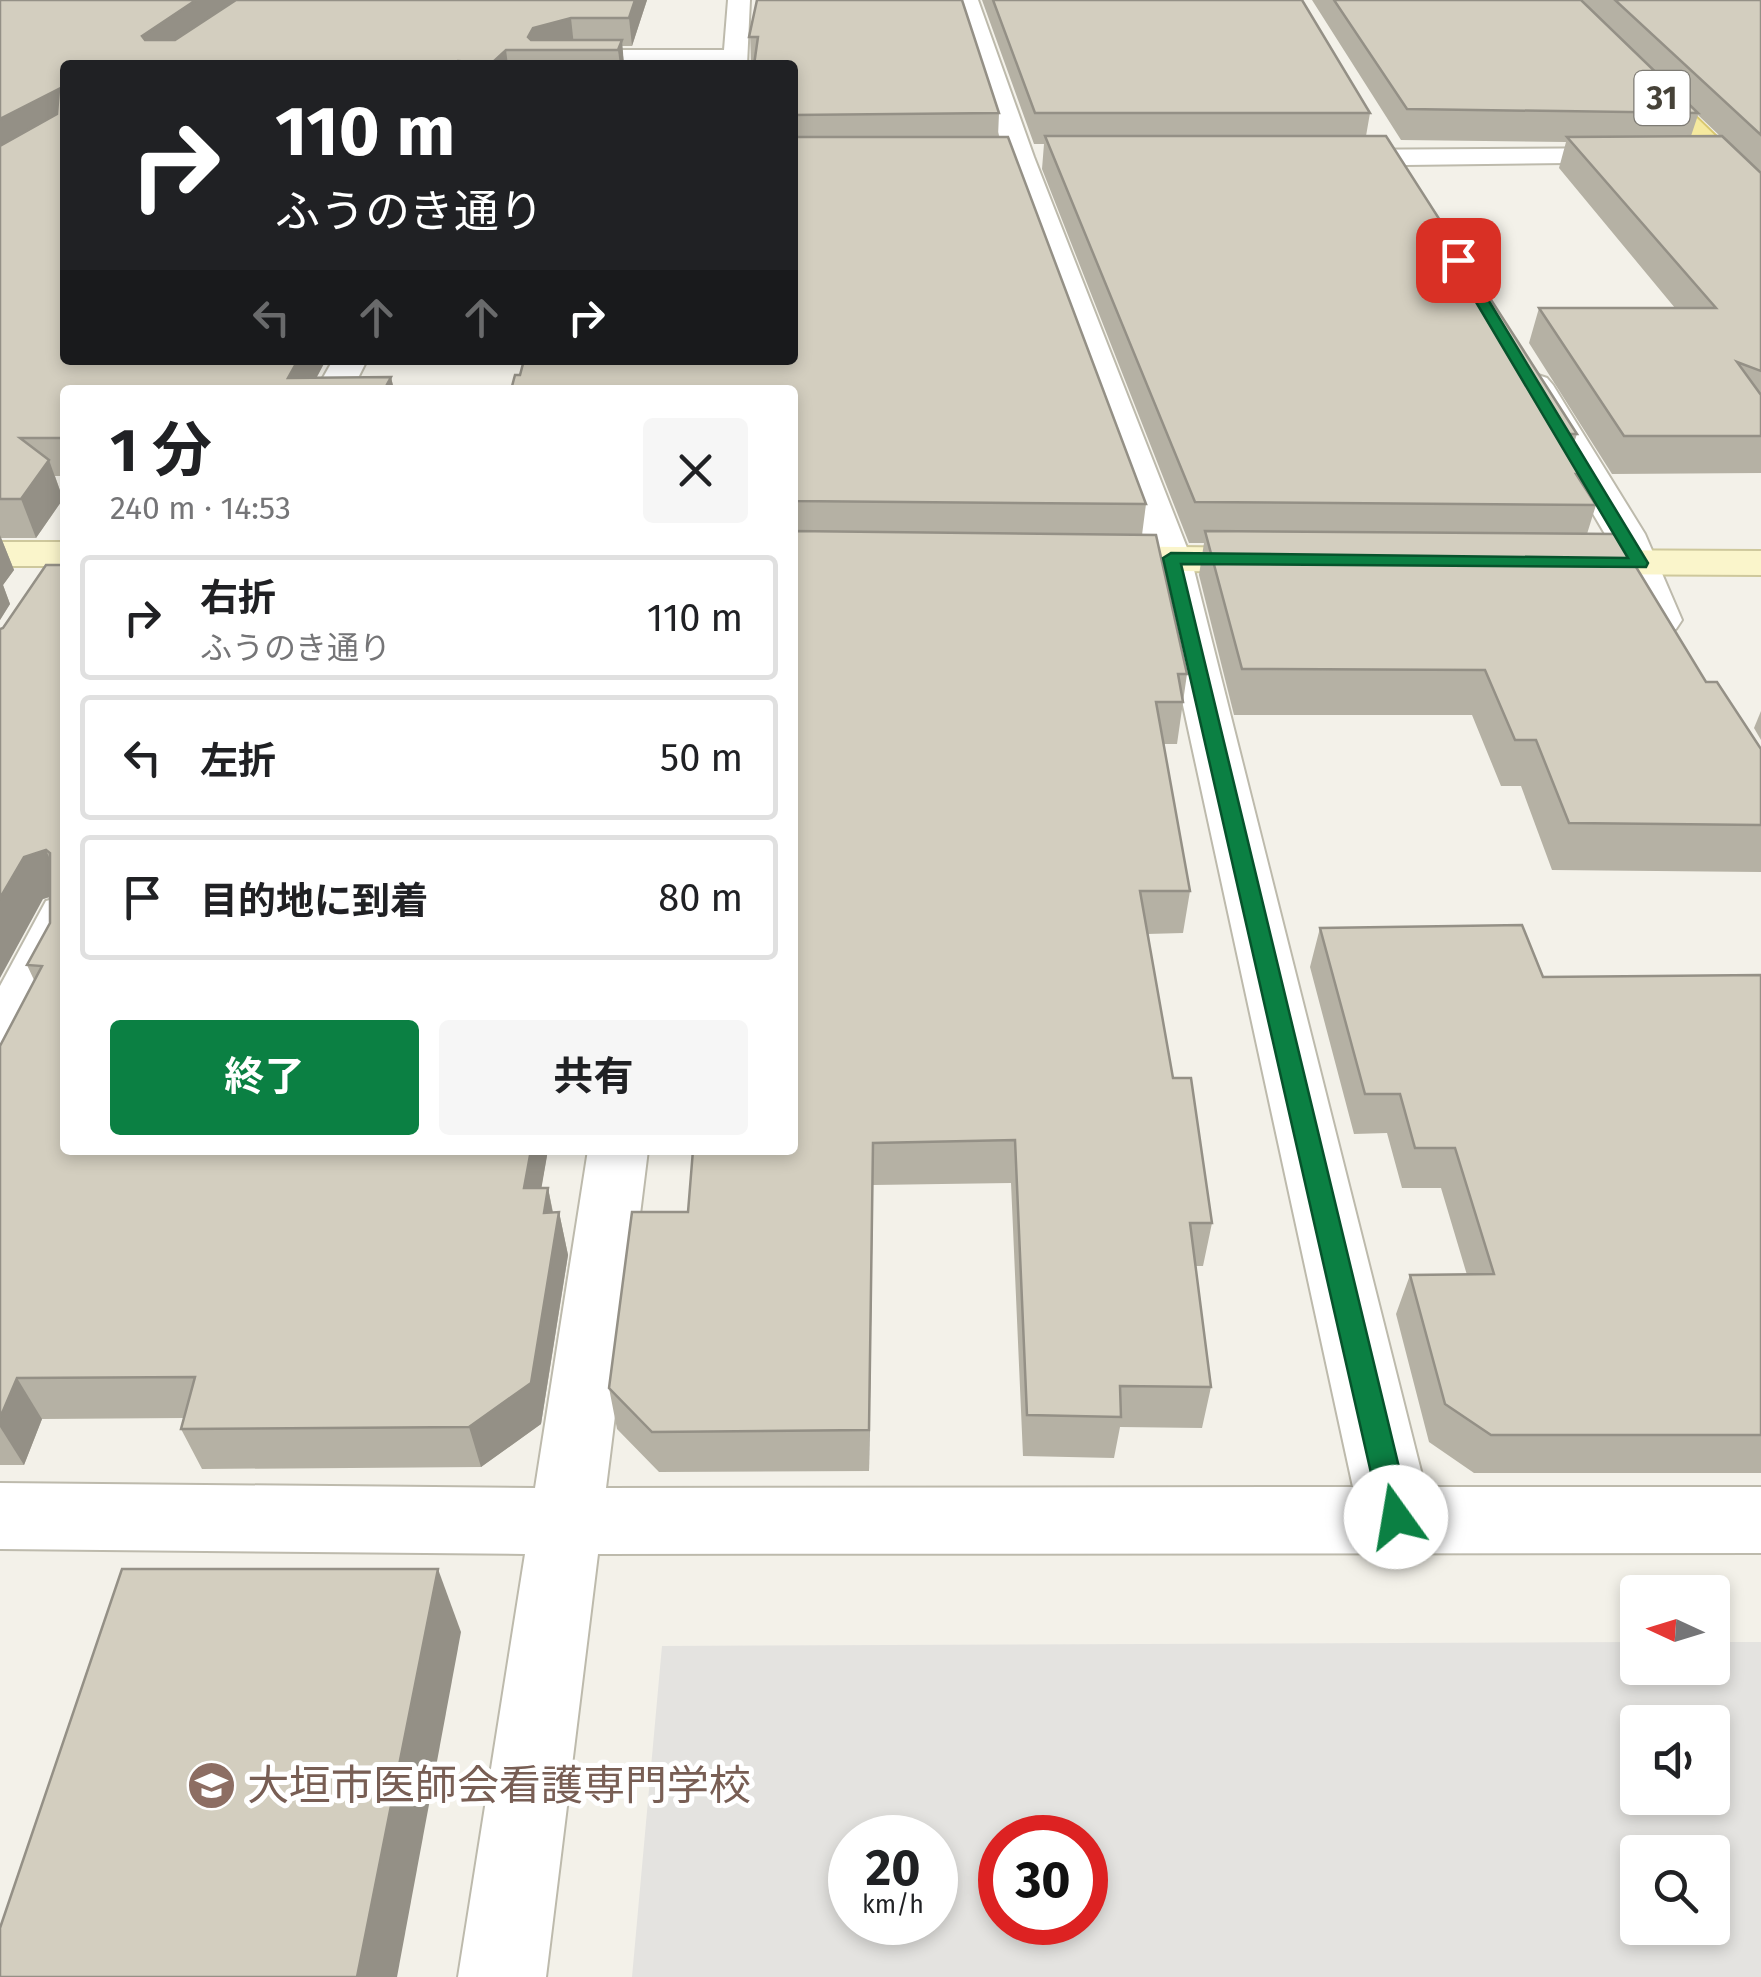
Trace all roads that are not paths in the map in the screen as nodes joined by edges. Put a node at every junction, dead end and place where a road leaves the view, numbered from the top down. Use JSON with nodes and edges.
{"nodes":[{"id":1,"x":739,"y":0,"type":"edge"},
{"id":2,"x":967,"y":0,"type":"edge"},
{"id":3,"x":1562,"y":0,"type":"edge"},
{"id":4,"x":565,"y":60,"type":"edge"},
{"id":5,"x":695,"y":60,"type":"edge"},
{"id":6,"x":735,"y":60,"type":"edge"},
{"id":7,"x":1376,"y":126,"type":"dead end"},
{"id":8,"x":1725,"y":149,"type":"junction"},
{"id":9,"x":982,"y":158,"type":"edge"},
{"id":10,"x":1020,"y":158,"type":"junction"},
{"id":11,"x":1060,"y":158,"type":"edge"},
{"id":12,"x":1297,"y":158,"type":"edge"},
{"id":13,"x":1396,"y":158,"type":"junction"},
{"id":14,"x":1416,"y":192,"type":"edge"},
{"id":15,"x":1761,"y":196,"type":"edge"},
{"id":16,"x":1520,"y":361,"type":"edge"},
{"id":17,"x":0,"y":554,"type":"edge"},
{"id":18,"x":60,"y":557,"type":"edge"},
{"id":19,"x":1048,"y":558,"type":"edge"},
{"id":20,"x":1171,"y":558,"type":"junction"},
{"id":21,"x":1308,"y":560,"type":"edge"},
{"id":22,"x":1523,"y":562,"type":"edge"},
{"id":23,"x":1640,"y":563,"type":"junction"},
{"id":24,"x":1761,"y":563,"type":"edge"},
{"id":25,"x":60,"y":565,"type":"edge"},
{"id":26,"x":40,"y":597,"type":"edge"},
{"id":27,"x":1683,"y":656,"type":"edge"},
{"id":28,"x":60,"y":923,"type":"edge"},
{"id":29,"x":0,"y":1040,"type":"edge"},
{"id":30,"x":617,"y":1155,"type":"edge"},
{"id":31,"x":0,"y":1516,"type":"edge"},
{"id":32,"x":1396,"y":1517,"type":"junction"},
{"id":33,"x":1761,"y":1520,"type":"edge"},
{"id":34,"x":567,"y":1521,"type":"junction"},
{"id":35,"x":502,"y":1977,"type":"edge"}],
"edges":[{"from":1,"to":6,"type":"street"},
{"from":2,"to":10,"type":"street"},
{"from":3,"to":8,"type":"main road","number":"31"},
{"from":4,"to":5,"type":"street"},
{"from":7,"to":13,"type":"street"},
{"from":8,"to":13,"type":"street"},
{"from":8,"to":15,"type":"main road","number":"31"},
{"from":9,"to":10,"type":"street"},
{"from":10,"to":11,"type":"street"},
{"from":10,"to":20,"type":"street"},
{"from":12,"to":13,"type":"street"},
{"from":13,"to":14,"type":"street"},
{"from":16,"to":23,"type":"street"},
{"from":17,"to":18,"type":"street"},
{"from":19,"to":20,"type":"street"},
{"from":20,"to":21,"type":"street"},
{"from":20,"to":32,"type":"street"},
{"from":22,"to":23,"type":"street"},
{"from":23,"to":24,"type":"street"},
{"from":23,"to":27,"type":"street"},
{"from":25,"to":26,"type":"street"},
{"from":28,"to":29,"type":"street"},
{"from":30,"to":34,"type":"street"},
{"from":31,"to":34,"type":"street"},
{"from":32,"to":33,"type":"street"},
{"from":32,"to":34,"type":"street"},
{"from":34,"to":35,"type":"street"}]}
